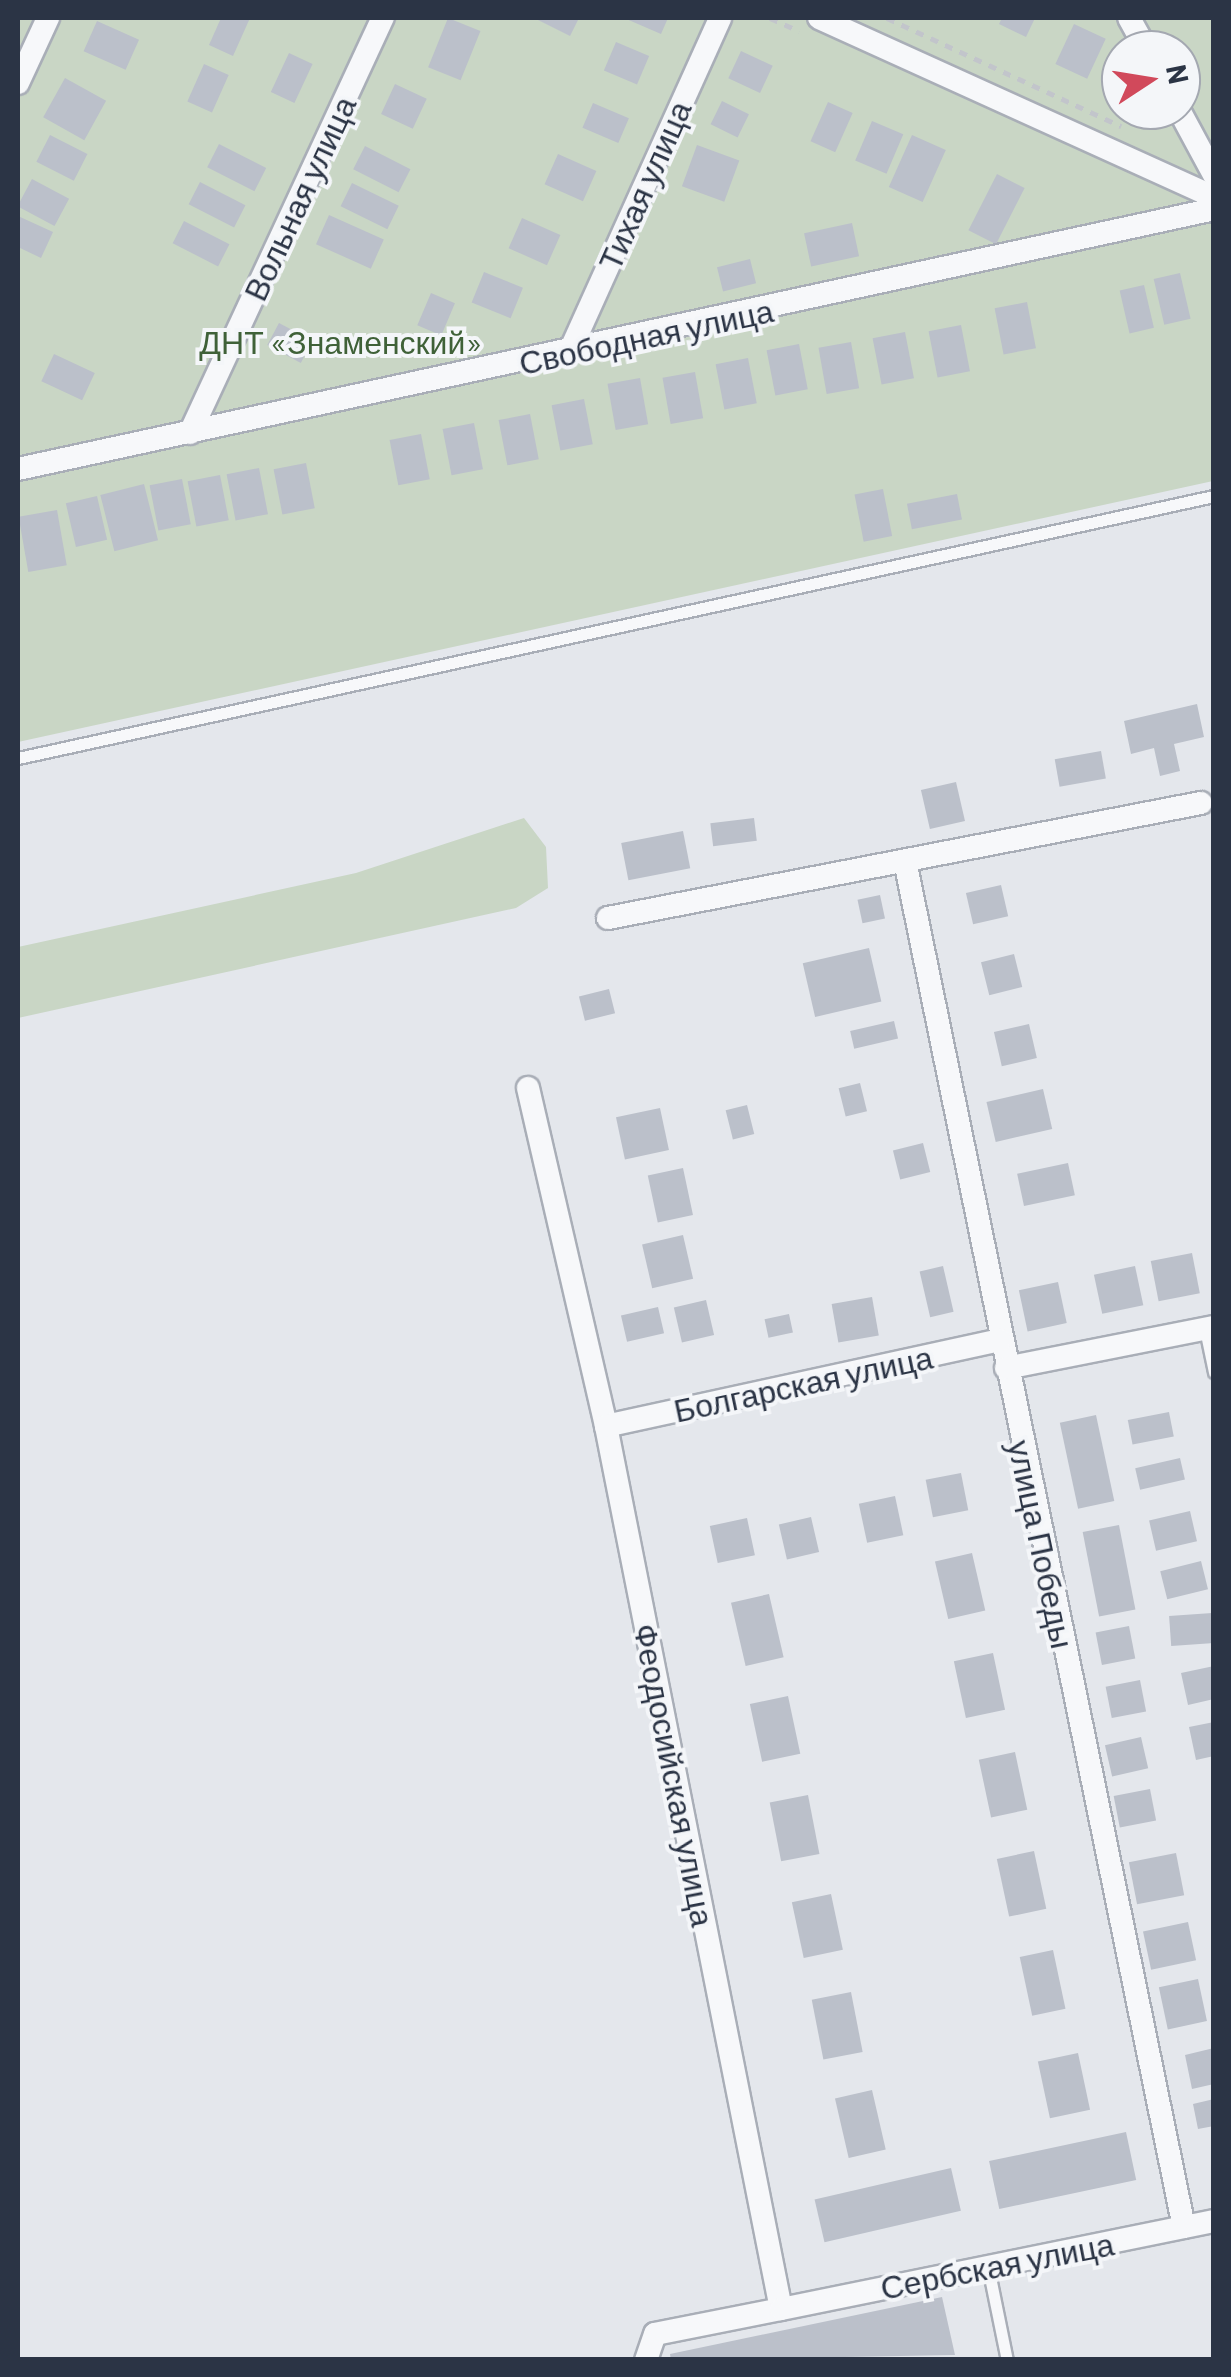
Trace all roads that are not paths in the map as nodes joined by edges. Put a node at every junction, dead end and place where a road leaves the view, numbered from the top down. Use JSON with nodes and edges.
{"nodes":[{"id":1,"x":48,"y":18,"type":"edge"},
{"id":2,"x":383,"y":18,"type":"edge"},
{"id":3,"x":720,"y":18,"type":"edge"},
{"id":4,"x":819,"y":18,"type":"edge"},
{"id":5,"x":18,"y":83,"type":"edge"},
{"id":6,"x":1190,"y":130,"type":"edge"},
{"id":7,"x":1214,"y":175,"type":"edge"},
{"id":8,"x":1214,"y":197,"type":"edge"},
{"id":9,"x":1214,"y":210,"type":"edge"},
{"id":10,"x":569,"y":352,"type":"junction"},
{"id":11,"x":190,"y":432,"type":"junction"},
{"id":12,"x":18,"y":469,"type":"edge"},
{"id":13,"x":1214,"y":496,"type":"edge"},
{"id":14,"x":18,"y":758,"type":"edge"},
{"id":15,"x":1201,"y":802,"type":"dead end"},
{"id":16,"x":904,"y":860,"type":"junction"},
{"id":17,"x":608,"y":918,"type":"dead end"},
{"id":18,"x":528,"y":1088,"type":"dead end"},
{"id":19,"x":1209,"y":1328,"type":"edge"},
{"id":20,"x":1000,"y":1340,"type":"junction"},
{"id":21,"x":1006,"y":1368,"type":"junction"},
{"id":22,"x":1214,"y":1372,"type":"edge"},
{"id":23,"x":606,"y":1426,"type":"junction"},
{"id":24,"x":1214,"y":2221,"type":"edge"},
{"id":25,"x":1184,"y":2227,"type":"junction"},
{"id":26,"x":988,"y":2267,"type":"junction"},
{"id":27,"x":781,"y":2309,"type":"junction"},
{"id":28,"x":646,"y":2360,"type":"edge"},
{"id":29,"x":1007,"y":2360,"type":"edge"}],
"edges":[{"from":1,"to":5,"type":"street"},
{"from":2,"to":11,"type":"street","name":"Вольная улица"},
{"from":3,"to":10,"type":"street","name":"Тихая улица"},
{"from":4,"to":8,"type":"street"},
{"from":6,"to":7,"type":"street"},
{"from":9,"to":10,"type":"street","name":"Свободная улица"},
{"from":10,"to":11,"type":"street","name":"Свободная улица"},
{"from":11,"to":12,"type":"street","name":"Свободная улица"},
{"from":13,"to":14,"type":"lane"},
{"from":15,"to":16,"type":"street"},
{"from":16,"to":17,"type":"street"},
{"from":16,"to":20,"type":"street","name":"улица Победы"},
{"from":18,"to":23,"type":"street","name":"Феодосийская улица"},
{"from":19,"to":21,"type":"street"},
{"from":19,"to":22,"type":"lane"},
{"from":20,"to":21,"type":"street","name":"улица Победы"},
{"from":20,"to":23,"type":"street","name":"Болгарская улица"},
{"from":21,"to":25,"type":"street","name":"улица Победы"},
{"from":23,"to":27,"type":"street","name":"Феодосийская улица"},
{"from":24,"to":25,"type":"street","name":"Сербская улица"},
{"from":25,"to":26,"type":"street","name":"Сербская улица"},
{"from":26,"to":27,"type":"street","name":"Сербская улица"},
{"from":26,"to":29,"type":"lane"},
{"from":27,"to":28,"type":"street"}]}
